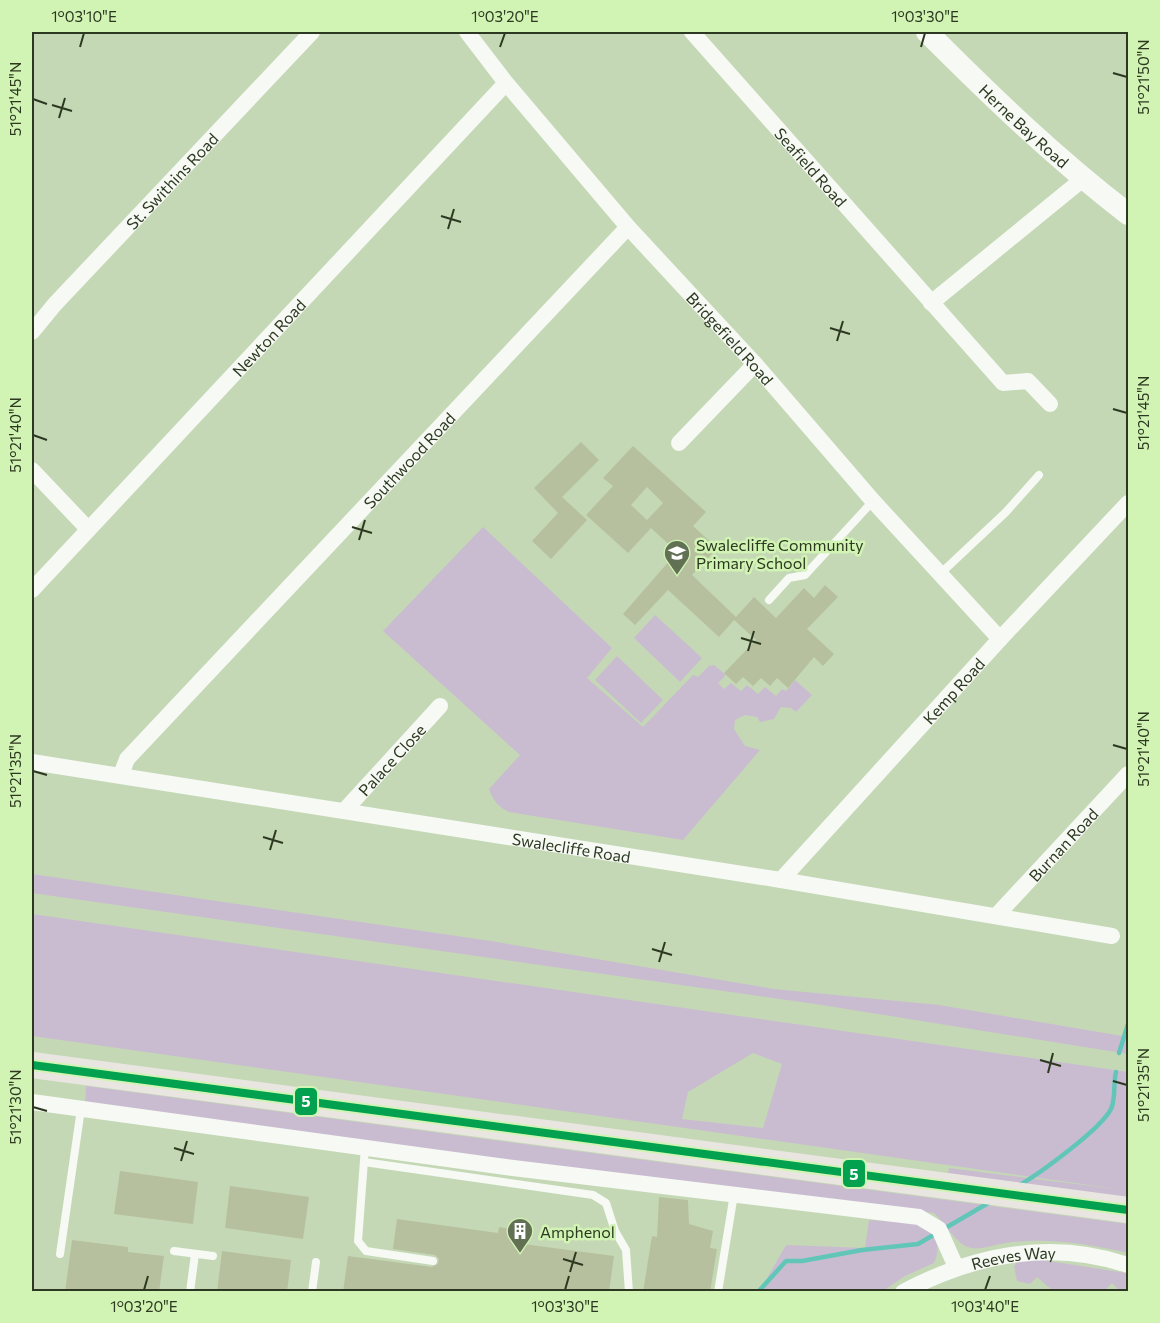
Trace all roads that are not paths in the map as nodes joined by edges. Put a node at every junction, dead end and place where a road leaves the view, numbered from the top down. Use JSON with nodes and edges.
{"nodes":[{"id":1,"x":312,"y":32,"type":"edge"},
{"id":2,"x":467,"y":32,"type":"edge"},
{"id":3,"x":692,"y":32,"type":"edge"},
{"id":4,"x":927,"y":32,"type":"edge"},
{"id":5,"x":506,"y":83,"type":"junction"},
{"id":6,"x":1083,"y":179,"type":"junction"},
{"id":7,"x":1128,"y":214,"type":"edge"},
{"id":8,"x":628,"y":227,"type":"junction"},
{"id":9,"x":932,"y":303,"type":"junction"},
{"id":10,"x":32,"y":332,"type":"edge"},
{"id":11,"x":755,"y":364,"type":"junction"},
{"id":12,"x":1050,"y":404,"type":"dead end"},
{"id":13,"x":679,"y":443,"type":"dead end"},
{"id":14,"x":32,"y":470,"type":"edge"},
{"id":15,"x":1039,"y":475,"type":"dead end"},
{"id":16,"x":873,"y":501,"type":"junction"},
{"id":17,"x":1128,"y":503,"type":"edge"},
{"id":18,"x":88,"y":529,"type":"junction"},
{"id":19,"x":940,"y":574,"type":"junction"},
{"id":20,"x":32,"y":590,"type":"edge"},
{"id":21,"x":769,"y":600,"type":"dead end"},
{"id":22,"x":1000,"y":639,"type":"junction"},
{"id":23,"x":439,"y":706,"type":"dead end"},
{"id":24,"x":32,"y":762,"type":"edge"},
{"id":25,"x":1128,"y":774,"type":"edge"},
{"id":26,"x":121,"y":775,"type":"junction"},
{"id":27,"x":344,"y":811,"type":"junction"},
{"id":28,"x":781,"y":880,"type":"junction"},
{"id":29,"x":996,"y":916,"type":"junction"},
{"id":30,"x":1114,"y":938,"type":"dead end"},
{"id":31,"x":32,"y":1065,"type":"edge"},
{"id":32,"x":32,"y":1102,"type":"edge"},
{"id":33,"x":81,"y":1109,"type":"junction"},
{"id":34,"x":364,"y":1155,"type":"junction"},
{"id":35,"x":734,"y":1193,"type":"junction"},
{"id":36,"x":1128,"y":1210,"type":"edge"},
{"id":37,"x":174,"y":1251,"type":"dead end"},
{"id":38,"x":60,"y":1254,"type":"dead end"},
{"id":39,"x":195,"y":1254,"type":"junction"},
{"id":40,"x":213,"y":1256,"type":"dead end"},
{"id":41,"x":433,"y":1261,"type":"dead end"},
{"id":42,"x":316,"y":1262,"type":"dead end"},
{"id":43,"x":1128,"y":1266,"type":"edge"},
{"id":44,"x":956,"y":1267,"type":"junction"},
{"id":45,"x":190,"y":1292,"type":"edge"},
{"id":46,"x":312,"y":1292,"type":"edge"},
{"id":47,"x":629,"y":1292,"type":"edge"},
{"id":48,"x":718,"y":1292,"type":"edge"},
{"id":49,"x":903,"y":1292,"type":"edge"}],
"edges":[{"from":1,"to":10,"type":"street","name":"St. Swithins Road"},
{"from":2,"to":5,"type":"street","name":"Bridgefield Road"},
{"from":3,"to":9,"type":"street","name":"Seafield Road"},
{"from":4,"to":6,"type":"main road","name":"Herne Bay Road"},
{"from":5,"to":8,"type":"street","name":"Bridgefield Road"},
{"from":5,"to":18,"type":"street","name":"Newton Road"},
{"from":6,"to":7,"type":"main road","name":"Herne Bay Road"},
{"from":6,"to":9,"type":"street"},
{"from":8,"to":11,"type":"street","name":"Bridgefield Road"},
{"from":8,"to":26,"type":"street","name":"Southwood Road"},
{"from":9,"to":12,"type":"street","name":"Seafield Road"},
{"from":11,"to":13,"type":"street"},
{"from":11,"to":16,"type":"street","name":"Bridgefield Road"},
{"from":14,"to":18,"type":"street"},
{"from":15,"to":19,"type":"lane"},
{"from":16,"to":19,"type":"street","name":"Bridgefield Road"},
{"from":16,"to":21,"type":"lane"},
{"from":17,"to":22,"type":"street","name":"Kemp Road"},
{"from":18,"to":20,"type":"street","name":"Newton Road"},
{"from":19,"to":22,"type":"street","name":"Bridgefield Road"},
{"from":22,"to":28,"type":"street","name":"Kemp Road"},
{"from":23,"to":27,"type":"street","name":"Palace Close"},
{"from":24,"to":26,"type":"street","name":"Swalecliffe Road"},
{"from":25,"to":29,"type":"street","name":"Burnan Road"},
{"from":26,"to":27,"type":"street","name":"Swalecliffe Road"},
{"from":27,"to":28,"type":"street","name":"Swalecliffe Road"},
{"from":28,"to":29,"type":"street","name":"Swalecliffe Road"},
{"from":29,"to":30,"type":"street","name":"Swalecliffe Road"},
{"from":31,"to":36,"type":"main road"},
{"from":32,"to":33,"type":"street"},
{"from":33,"to":34,"type":"street"},
{"from":33,"to":38,"type":"lane"},
{"from":34,"to":35,"type":"street"},
{"from":34,"to":41,"type":"lane"},
{"from":34,"to":47,"type":"lane"},
{"from":35,"to":44,"type":"street"},
{"from":35,"to":48,"type":"lane"},
{"from":37,"to":39,"type":"lane"},
{"from":39,"to":40,"type":"lane"},
{"from":39,"to":45,"type":"lane"},
{"from":42,"to":46,"type":"lane"},
{"from":43,"to":44,"type":"street","name":"Reeves Way"},
{"from":44,"to":49,"type":"street","name":"Reeves Way"}]}
